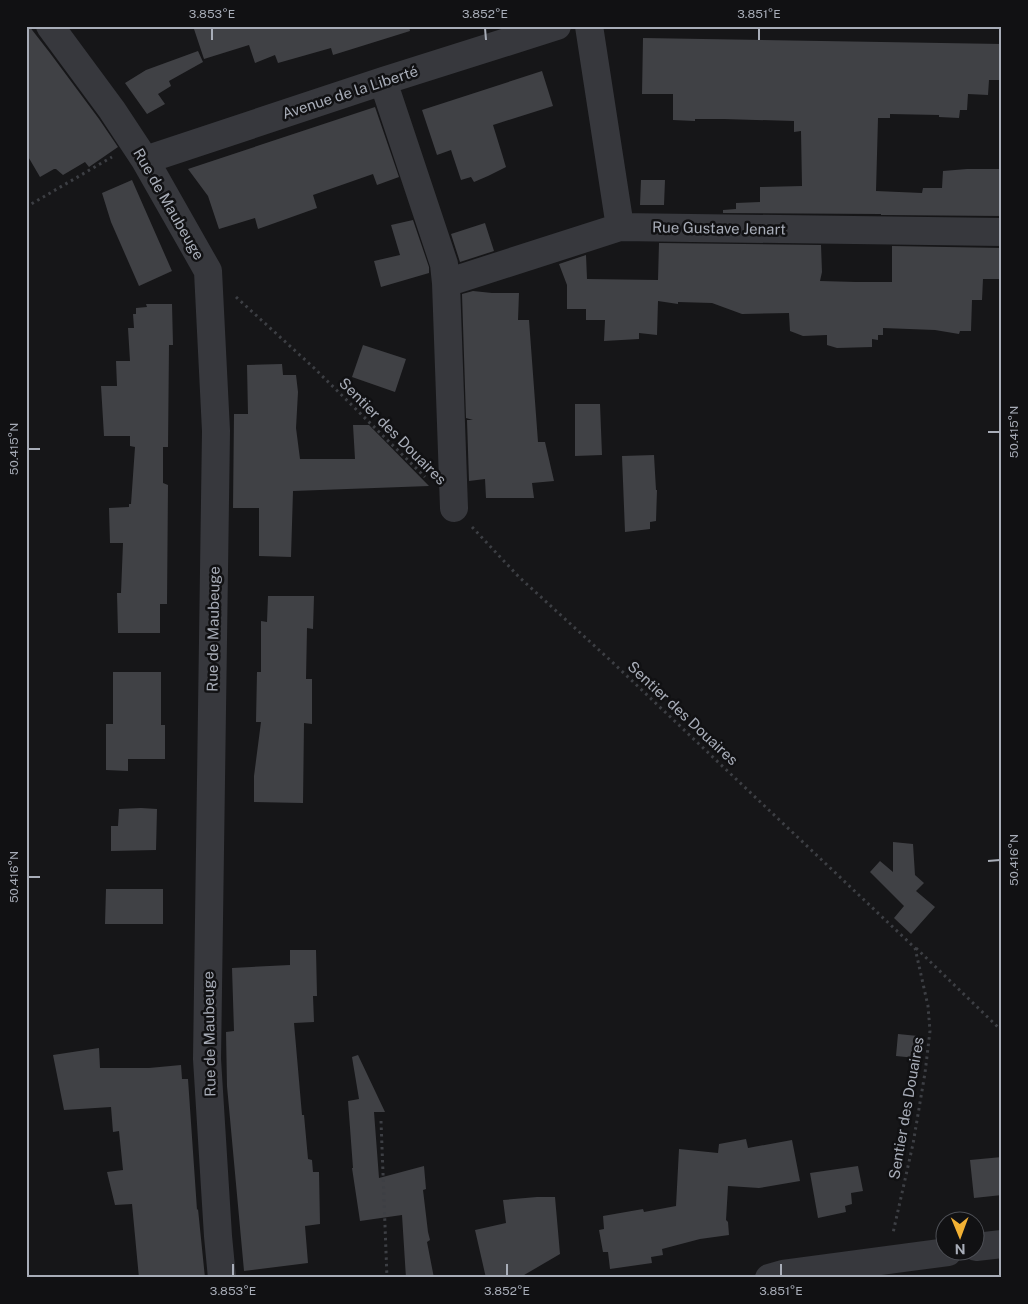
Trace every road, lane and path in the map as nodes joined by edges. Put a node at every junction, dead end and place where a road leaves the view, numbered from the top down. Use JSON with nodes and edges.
{"nodes":[{"id":1,"x":50,"y":26,"type":"edge"},
{"id":2,"x":556,"y":26,"type":"edge"},
{"id":3,"x":589,"y":26,"type":"edge"},
{"id":4,"x":383,"y":81,"type":"junction"},
{"id":5,"x":139,"y":152,"type":"junction"},
{"id":6,"x":26,"y":207,"type":"edge"},
{"id":7,"x":620,"y":227,"type":"junction"},
{"id":8,"x":1002,"y":232,"type":"edge"},
{"id":9,"x":208,"y":271,"type":"junction"},
{"id":10,"x":446,"y":283,"type":"junction"},
{"id":11,"x":454,"y":508,"type":"junction"},
{"id":12,"x":915,"y":948,"type":"junction"},
{"id":13,"x":1002,"y":1031,"type":"edge"},
{"id":14,"x":381,"y":1121,"type":"dead end"},
{"id":15,"x":1002,"y":1244,"type":"edge"},
{"id":16,"x":986,"y":1246,"type":"edge"},
{"id":17,"x":936,"y":1254,"type":"edge"},
{"id":18,"x":887,"y":1260,"type":"junction"},
{"id":19,"x":222,"y":1278,"type":"edge"},
{"id":20,"x":387,"y":1278,"type":"edge"},
{"id":21,"x":769,"y":1278,"type":"edge"}],
"edges":[{"from":1,"to":5,"type":"street","name":"Rue de Maubeuge"},
{"from":2,"to":4,"type":"street","name":"Avenue de la Liberté"},
{"from":3,"to":7,"type":"street"},
{"from":4,"to":5,"type":"street","name":"Avenue de la Liberté"},
{"from":4,"to":10,"type":"street"},
{"from":5,"to":6,"type":"path"},
{"from":5,"to":9,"type":"street","name":"Rue de Maubeuge"},
{"from":7,"to":8,"type":"street","name":"Rue Gustave Jenart"},
{"from":7,"to":10,"type":"street","name":"Rue Gustave Jenart"},
{"from":9,"to":11,"type":"path","name":"Sentier des Douaires"},
{"from":9,"to":19,"type":"street","name":"Rue de Maubeuge"},
{"from":10,"to":11,"type":"street"},
{"from":11,"to":12,"type":"path","name":"Sentier des Douaires"},
{"from":12,"to":13,"type":"path"},
{"from":12,"to":18,"type":"path","name":"Sentier des Douaires"},
{"from":14,"to":20,"type":"path"},
{"from":15,"to":16,"type":"street"},
{"from":17,"to":18,"type":"street"},
{"from":18,"to":21,"type":"street"}]}
